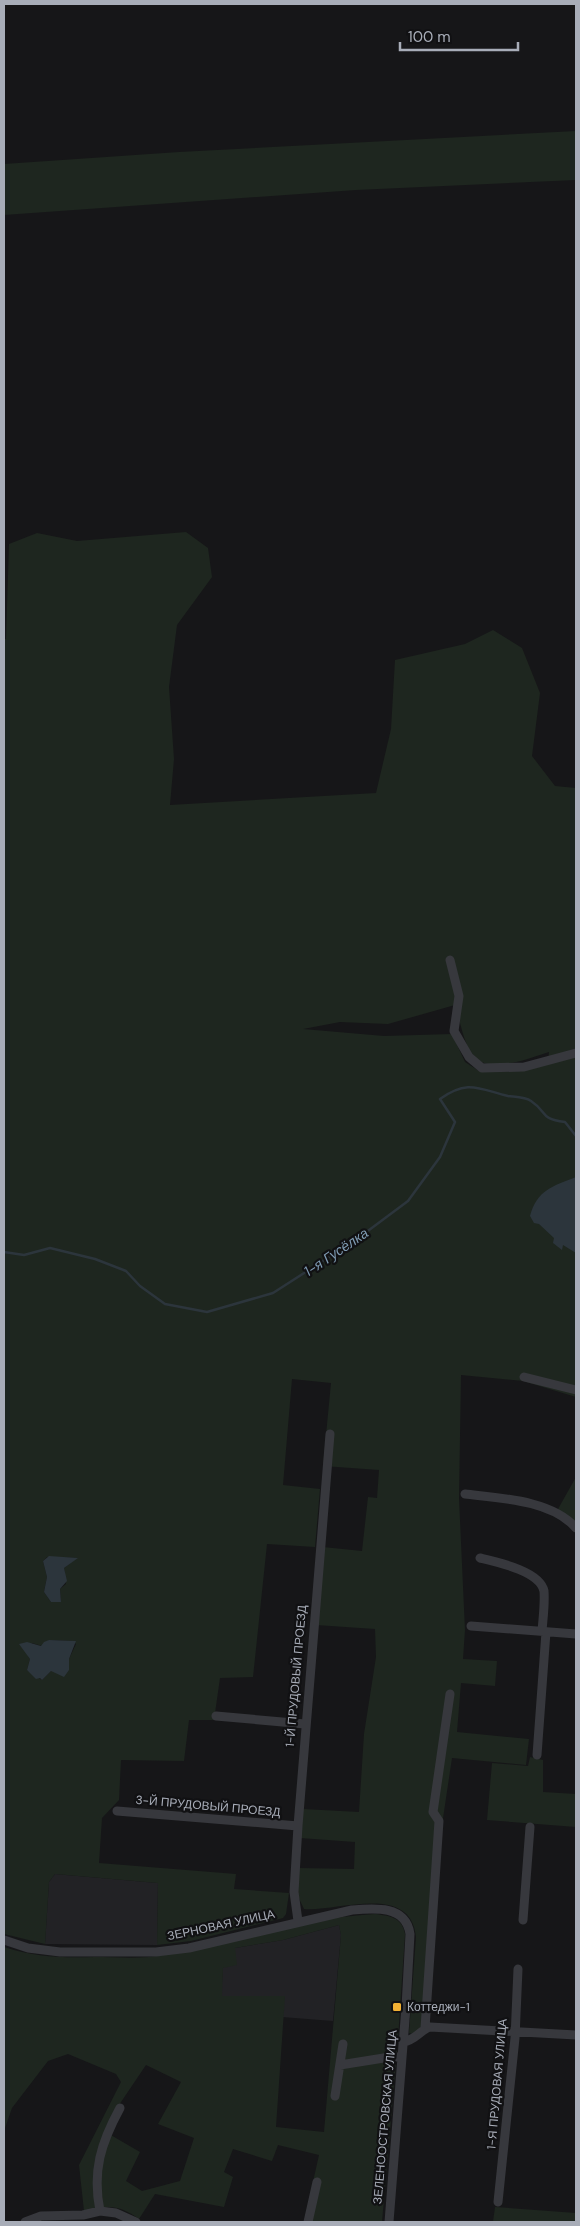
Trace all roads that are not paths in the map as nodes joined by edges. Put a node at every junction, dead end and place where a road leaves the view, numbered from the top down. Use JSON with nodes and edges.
{"nodes":[{"id":1,"x":450,"y":960,"type":"dead end"},
{"id":2,"x":576,"y":1053,"type":"edge"},
{"id":3,"x":524,"y":1377,"type":"dead end"},
{"id":4,"x":576,"y":1390,"type":"edge"},
{"id":5,"x":330,"y":1434,"type":"dead end"},
{"id":6,"x":465,"y":1494,"type":"dead end"},
{"id":7,"x":576,"y":1528,"type":"edge"},
{"id":8,"x":480,"y":1558,"type":"dead end"},
{"id":9,"x":470,"y":1626,"type":"dead end"},
{"id":10,"x":544,"y":1631,"type":"junction"},
{"id":11,"x":576,"y":1634,"type":"edge"},
{"id":12,"x":450,"y":1694,"type":"dead end"},
{"id":13,"x":216,"y":1716,"type":"dead end"},
{"id":14,"x":305,"y":1724,"type":"junction"},
{"id":15,"x":537,"y":1755,"type":"dead end"},
{"id":16,"x":117,"y":1811,"type":"dead end"},
{"id":17,"x":298,"y":1826,"type":"junction"},
{"id":18,"x":530,"y":1827,"type":"dead end"},
{"id":19,"x":523,"y":1920,"type":"dead end"},
{"id":20,"x":298,"y":1921,"type":"junction"},
{"id":21,"x":408,"y":1925,"type":"joint"},
{"id":22,"x":4,"y":1940,"type":"edge"},
{"id":23,"x":518,"y":1969,"type":"dead end"},
{"id":24,"x":425,"y":2028,"type":"junction"},
{"id":25,"x":515,"y":2031,"type":"junction"},
{"id":26,"x":576,"y":2035,"type":"edge"},
{"id":27,"x":403,"y":2042,"type":"junction"},
{"id":28,"x":343,"y":2044,"type":"dead end"},
{"id":29,"x":402,"y":2057,"type":"junction"},
{"id":30,"x":340,"y":2065,"type":"junction"},
{"id":31,"x":335,"y":2096,"type":"dead end"},
{"id":32,"x":120,"y":2108,"type":"dead end"},
{"id":33,"x":317,"y":2182,"type":"dead end"},
{"id":34,"x":498,"y":2202,"type":"dead end"},
{"id":35,"x":100,"y":2211,"type":"junction"},
{"id":36,"x":90,"y":2218,"type":"edge"},
{"id":37,"x":25,"y":2222,"type":"edge"},
{"id":38,"x":136,"y":2222,"type":"edge"},
{"id":39,"x":308,"y":2222,"type":"edge"},
{"id":40,"x":389,"y":2222,"type":"edge"}],
"edges":[{"from":1,"to":2,"type":"street"},
{"from":3,"to":4,"type":"street"},
{"from":5,"to":14,"type":"street","name":"1-Й ПРУДОВЫЙ ПРОЕЗД"},
{"from":6,"to":7,"type":"street"},
{"from":8,"to":10,"type":"street"},
{"from":9,"to":10,"type":"street"},
{"from":10,"to":11,"type":"street"},
{"from":10,"to":15,"type":"street"},
{"from":12,"to":24,"type":"street"},
{"from":13,"to":14,"type":"street"},
{"from":14,"to":17,"type":"street","name":"1-Й ПРУДОВЫЙ ПРОЕЗД"},
{"from":16,"to":17,"type":"street","name":"3-Й ПРУДОВЫЙ ПРОЕЗД"},
{"from":17,"to":20,"type":"street","name":"1-Й ПРУДОВЫЙ ПРОЕЗД"},
{"from":18,"to":19,"type":"street"},
{"from":20,"to":21,"type":"street","name":"ЗЕРНОВАЯ УЛИЦА"},
{"from":20,"to":22,"type":"street","name":"ЗЕРНОВАЯ УЛИЦА"},
{"from":21,"to":27,"type":"street","name":"ЗЕЛЕНООСТРОВСКАЯ УЛИЦА"},
{"from":23,"to":25,"type":"street","name":"1-Я ПРУДОВАЯ УЛИЦА"},
{"from":24,"to":25,"type":"street"},
{"from":24,"to":27,"type":"street"},
{"from":25,"to":26,"type":"street"},
{"from":25,"to":34,"type":"street","name":"1-Я ПРУДОВАЯ УЛИЦА"},
{"from":27,"to":29,"type":"street","name":"ЗЕЛЕНООСТРОВСКАЯ УЛИЦА"},
{"from":28,"to":30,"type":"street"},
{"from":29,"to":30,"type":"street"},
{"from":29,"to":40,"type":"street","name":"ЗЕЛЕНООСТРОВСКАЯ УЛИЦА"},
{"from":30,"to":31,"type":"street"},
{"from":32,"to":35,"type":"street"},
{"from":33,"to":39,"type":"street"},
{"from":35,"to":36,"type":"street"},
{"from":35,"to":38,"type":"street"},
{"from":36,"to":37,"type":"street"}]}
